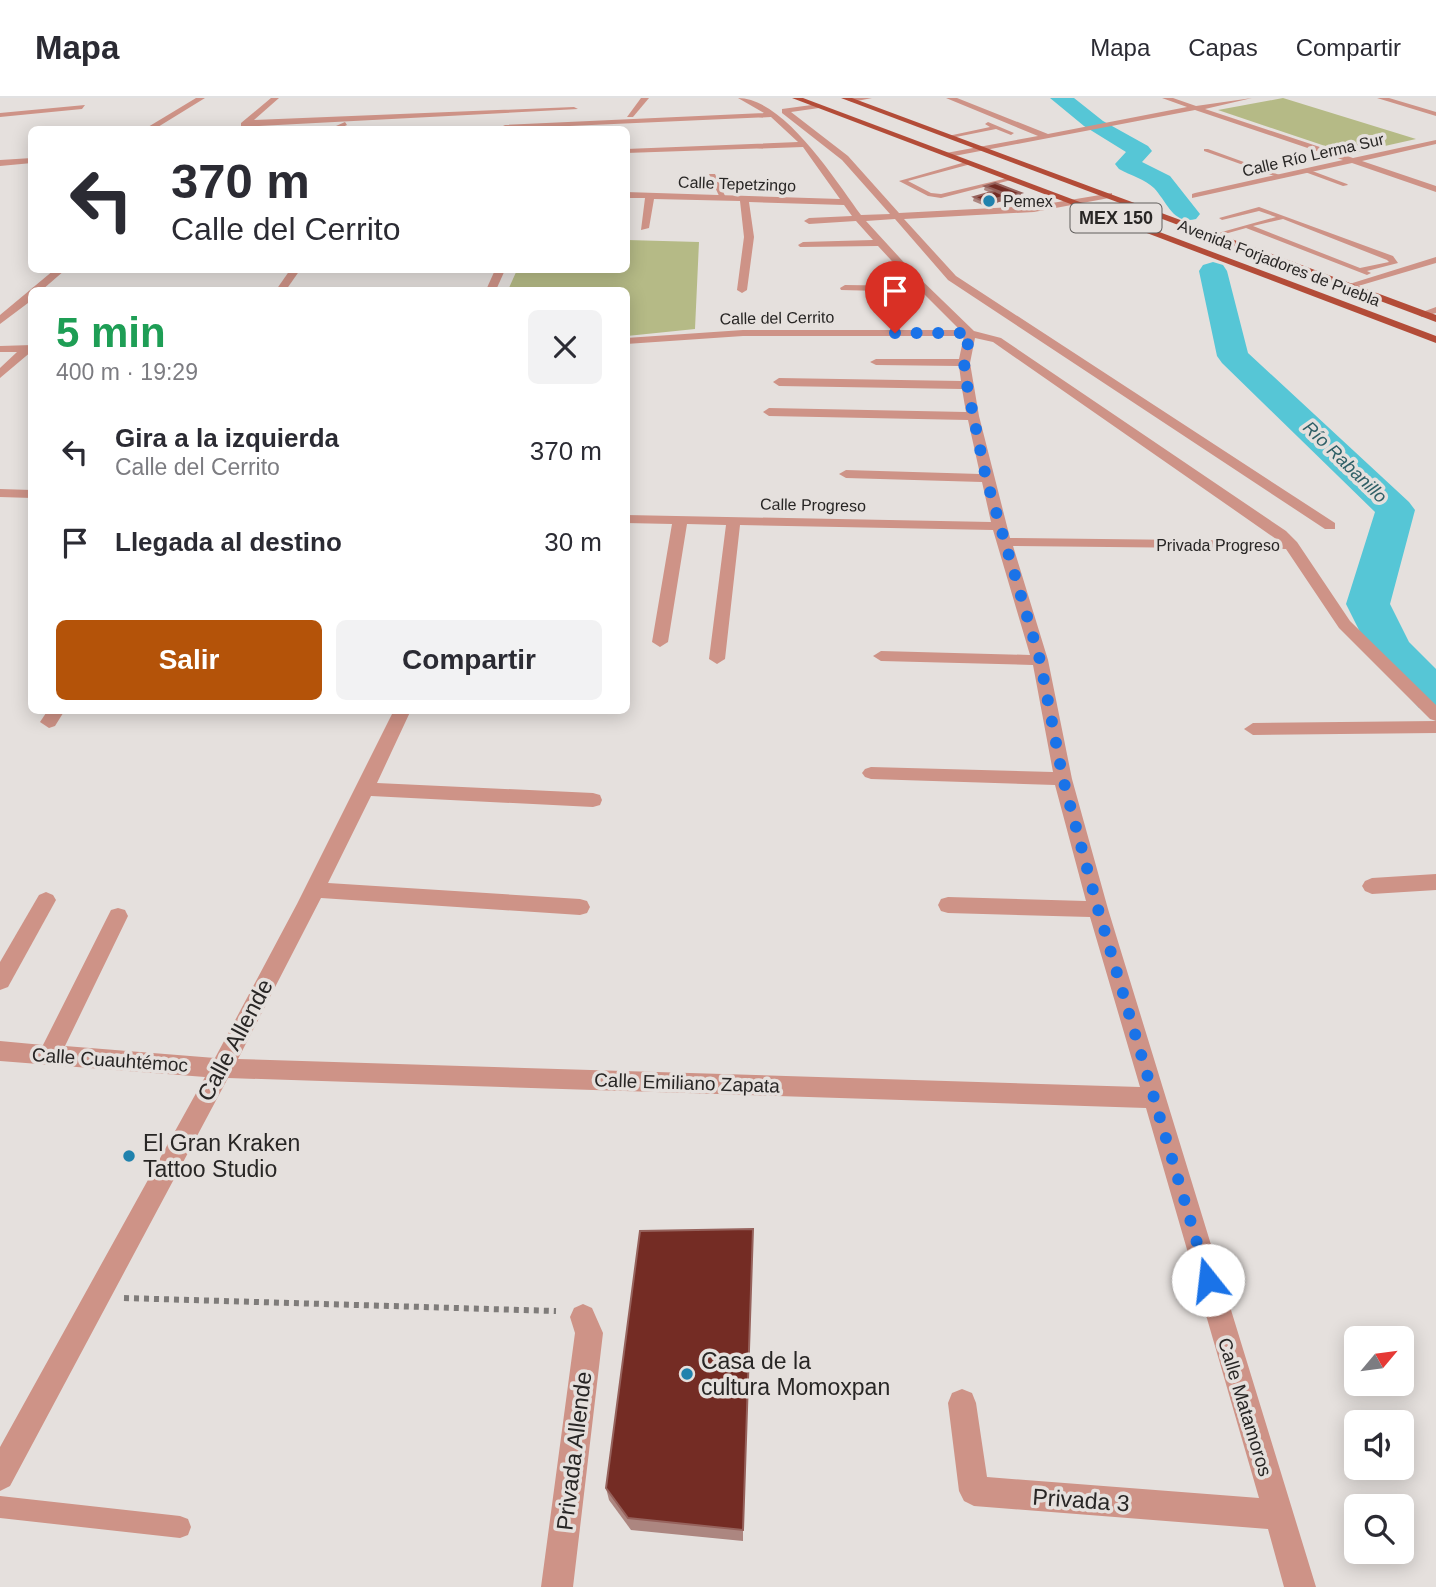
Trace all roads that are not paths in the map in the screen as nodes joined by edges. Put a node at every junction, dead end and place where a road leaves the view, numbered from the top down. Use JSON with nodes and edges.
{"nodes":[{"id":1,"x":201,"y":98,"type":"edge"},
{"id":2,"x":275,"y":98,"type":"edge"},
{"id":3,"x":645,"y":98,"type":"edge"},
{"id":4,"x":742,"y":98,"type":"edge"},
{"id":5,"x":796,"y":98,"type":"edge"},
{"id":6,"x":868,"y":98,"type":"edge"},
{"id":7,"x":950,"y":98,"type":"edge"},
{"id":8,"x":1166,"y":98,"type":"edge"},
{"id":9,"x":1248,"y":98,"type":"edge"},
{"id":10,"x":1381,"y":98,"type":"edge"},
{"id":11,"x":849,"y":99,"type":"edge"},
{"id":12,"x":816,"y":106,"type":"junction"},
{"id":13,"x":82,"y":107,"type":"dead end"},
{"id":14,"x":574,"y":108,"type":"dead end"},
{"id":15,"x":1196,"y":108,"type":"junction"},
{"id":16,"x":1436,"y":114,"type":"edge"},
{"id":17,"x":0,"y":115,"type":"edge"},
{"id":18,"x":630,"y":115,"type":"dead end"},
{"id":19,"x":773,"y":115,"type":"junction"},
{"id":20,"x":981,"y":121,"type":"dead end"},
{"id":21,"x":247,"y":123,"type":"junction"},
{"id":22,"x":345,"y":124,"type":"dead end"},
{"id":23,"x":154,"y":126,"type":"edge"},
{"id":24,"x":244,"y":126,"type":"edge"},
{"id":25,"x":340,"y":126,"type":"edge"},
{"id":26,"x":527,"y":126,"type":"edge"},
{"id":27,"x":997,"y":127,"type":"junction"},
{"id":28,"x":1011,"y":133,"type":"dead end"},
{"id":29,"x":951,"y":136,"type":"junction"},
{"id":30,"x":1047,"y":136,"type":"junction"},
{"id":31,"x":1436,"y":142,"type":"edge"},
{"id":32,"x":805,"y":144,"type":"junction"},
{"id":33,"x":984,"y":148,"type":"junction"},
{"id":34,"x":1206,"y":150,"type":"dead end"},
{"id":35,"x":630,"y":151,"type":"edge"},
{"id":36,"x":949,"y":155,"type":"junction"},
{"id":37,"x":1354,"y":161,"type":"junction"},
{"id":38,"x":0,"y":163,"type":"edge"},
{"id":39,"x":28,"y":163,"type":"edge"},
{"id":40,"x":969,"y":163,"type":"junction"},
{"id":41,"x":1307,"y":171,"type":"junction"},
{"id":42,"x":712,"y":176,"type":"dead end"},
{"id":43,"x":1282,"y":177,"type":"junction"},
{"id":44,"x":1012,"y":179,"type":"junction"},
{"id":45,"x":1345,"y":185,"type":"dead end"},
{"id":46,"x":974,"y":188,"type":"junction"},
{"id":47,"x":1436,"y":189,"type":"edge"},
{"id":48,"x":630,"y":195,"type":"edge"},
{"id":49,"x":650,"y":195,"type":"junction"},
{"id":50,"x":1109,"y":195,"type":"junction"},
{"id":51,"x":723,"y":196,"type":"junction"},
{"id":52,"x":1195,"y":196,"type":"dead end"},
{"id":53,"x":744,"y":197,"type":"junction"},
{"id":54,"x":847,"y":202,"type":"junction"},
{"id":55,"x":1076,"y":203,"type":"junction"},
{"id":56,"x":1034,"y":209,"type":"junction"},
{"id":57,"x":1284,"y":217,"type":"junction"},
{"id":58,"x":898,"y":218,"type":"junction"},
{"id":59,"x":1222,"y":218,"type":"dead end"},
{"id":60,"x":860,"y":220,"type":"junction"},
{"id":61,"x":809,"y":221,"type":"dead end"},
{"id":62,"x":1247,"y":226,"type":"junction"},
{"id":63,"x":644,"y":228,"type":"dead end"},
{"id":64,"x":1213,"y":235,"type":"junction"},
{"id":65,"x":880,"y":243,"type":"junction"},
{"id":66,"x":803,"y":245,"type":"dead end"},
{"id":67,"x":1436,"y":260,"type":"edge"},
{"id":68,"x":1359,"y":270,"type":"junction"},
{"id":69,"x":56,"y":273,"type":"edge"},
{"id":70,"x":1378,"y":278,"type":"junction"},
{"id":71,"x":1348,"y":286,"type":"junction"},
{"id":72,"x":40,"y":287,"type":"edge"},
{"id":73,"x":845,"y":288,"type":"dead end"},
{"id":74,"x":924,"y":289,"type":"junction"},
{"id":75,"x":742,"y":290,"type":"dead end"},
{"id":76,"x":28,"y":297,"type":"edge"},
{"id":77,"x":1436,"y":310,"type":"edge"},
{"id":78,"x":1422,"y":314,"type":"junction"},
{"id":79,"x":1436,"y":319,"type":"edge"},
{"id":80,"x":0,"y":321,"type":"edge"},
{"id":81,"x":970,"y":333,"type":"junction"},
{"id":82,"x":1436,"y":340,"type":"edge"},
{"id":83,"x":630,"y":341,"type":"edge"},
{"id":84,"x":28,"y":348,"type":"edge"},
{"id":85,"x":0,"y":349,"type":"edge"},
{"id":86,"x":28,"y":350,"type":"edge"},
{"id":87,"x":876,"y":362,"type":"dead end"},
{"id":88,"x":964,"y":363,"type":"junction"},
{"id":89,"x":0,"y":374,"type":"edge"},
{"id":90,"x":779,"y":382,"type":"dead end"},
{"id":91,"x":967,"y":385,"type":"junction"},
{"id":92,"x":769,"y":412,"type":"dead end"},
{"id":93,"x":972,"y":416,"type":"junction"},
{"id":94,"x":846,"y":474,"type":"dead end"},
{"id":95,"x":986,"y":478,"type":"junction"},
{"id":96,"x":0,"y":493,"type":"edge"},
{"id":97,"x":28,"y":494,"type":"edge"},
{"id":98,"x":630,"y":519,"type":"edge"},
{"id":99,"x":680,"y":521,"type":"junction"},
{"id":100,"x":733,"y":522,"type":"junction"},
{"id":101,"x":1330,"y":526,"type":"dead end"},
{"id":102,"x":1002,"y":534,"type":"junction"},
{"id":103,"x":1292,"y":545,"type":"junction"},
{"id":104,"x":660,"y":642,"type":"dead end"},
{"id":105,"x":881,"y":656,"type":"dead end"},
{"id":106,"x":717,"y":659,"type":"dead end"},
{"id":107,"x":1040,"y":660,"type":"junction"},
{"id":108,"x":401,"y":714,"type":"edge"},
{"id":109,"x":1436,"y":715,"type":"edge"},
{"id":110,"x":1436,"y":727,"type":"edge"},
{"id":111,"x":1253,"y":729,"type":"dead end"},
{"id":112,"x":871,"y":773,"type":"dead end"},
{"id":113,"x":1063,"y":779,"type":"junction"},
{"id":114,"x":366,"y":789,"type":"junction"},
{"id":115,"x":593,"y":800,"type":"dead end"},
{"id":116,"x":1436,"y":882,"type":"edge"},
{"id":117,"x":1372,"y":886,"type":"dead end"},
{"id":118,"x":314,"y":890,"type":"junction"},
{"id":119,"x":46,"y":900,"type":"dead end"},
{"id":120,"x":948,"y":905,"type":"dead end"},
{"id":121,"x":580,"y":907,"type":"dead end"},
{"id":122,"x":1098,"y":909,"type":"junction"},
{"id":123,"x":118,"y":916,"type":"dead end"},
{"id":124,"x":0,"y":981,"type":"edge"},
{"id":125,"x":0,"y":1051,"type":"edge"},
{"id":126,"x":49,"y":1055,"type":"junction"},
{"id":127,"x":221,"y":1068,"type":"junction"},
{"id":128,"x":1153,"y":1098,"type":"junction"},
{"id":129,"x":583,"y":1317,"type":"road end"},
{"id":130,"x":961,"y":1403,"type":"dead end"},
{"id":131,"x":0,"y":1476,"type":"edge"},
{"id":132,"x":0,"y":1507,"type":"edge"},
{"id":133,"x":1278,"y":1515,"type":"junction"},
{"id":134,"x":180,"y":1527,"type":"dead end"},
{"id":135,"x":557,"y":1587,"type":"edge"},
{"id":136,"x":1300,"y":1587,"type":"edge"}],
"edges":[{"from":1,"to":23,"type":"street"},
{"from":2,"to":21,"type":"street"},
{"from":3,"to":18,"type":"street"},
{"from":4,"to":19,"type":"street"},
{"from":5,"to":12,"type":"main road","name":"Avenida Forjadores de Puebla","number":"MEX 150"},
{"from":6,"to":11,"type":"street"},
{"from":7,"to":30,"type":"street"},
{"from":8,"to":15,"type":"street"},
{"from":9,"to":15,"type":"street"},
{"from":10,"to":16,"type":"street"},
{"from":11,"to":29,"type":"main road","name":"Avenida Forjadores de Puebla","number":"MEX 150"},
{"from":12,"to":36,"type":"main road","name":"Avenida Forjadores de Puebla","number":"MEX 150"},
{"from":12,"to":58,"type":"street"},
{"from":13,"to":17,"type":"street"},
{"from":14,"to":21,"type":"street"},
{"from":15,"to":30,"type":"street"},
{"from":15,"to":37,"type":"street"},
{"from":19,"to":26,"type":"street"},
{"from":19,"to":32,"type":"street"},
{"from":20,"to":27,"type":"lane"},
{"from":21,"to":24,"type":"street"},
{"from":22,"to":25,"type":"lane"},
{"from":27,"to":28,"type":"lane"},
{"from":27,"to":29,"type":"lane"},
{"from":29,"to":33,"type":"main road","name":"Avenida Forjadores de Puebla","number":"MEX 150"},
{"from":30,"to":33,"type":"street"},
{"from":31,"to":37,"type":"street","name":"Calle Río Lerma Sur"},
{"from":32,"to":35,"type":"street"},
{"from":32,"to":54,"type":"street"},
{"from":33,"to":36,"type":"street"},
{"from":33,"to":50,"type":"main road","name":"Avenida Forjadores de Puebla","number":"MEX 150"},
{"from":34,"to":43,"type":"lane"},
{"from":36,"to":40,"type":"main road","name":"Avenida Forjadores de Puebla","number":"MEX 150"},
{"from":37,"to":41,"type":"street","name":"Calle Río Lerma Sur"},
{"from":37,"to":47,"type":"street"},
{"from":38,"to":39,"type":"street"},
{"from":40,"to":44,"type":"main road","name":"Avenida Forjadores de Puebla","number":"MEX 150"},
{"from":40,"to":46,"type":"lane"},
{"from":41,"to":43,"type":"street","name":"Calle Río Lerma Sur"},
{"from":41,"to":45,"type":"lane"},
{"from":42,"to":51,"type":"street"},
{"from":43,"to":52,"type":"street","name":"Calle Río Lerma Sur"},
{"from":44,"to":46,"type":"lane"},
{"from":44,"to":55,"type":"main road","name":"Avenida Forjadores de Puebla","number":"MEX 150"},
{"from":46,"to":56,"type":"lane"},
{"from":48,"to":49,"type":"street","name":"Calle Tepetzingo"},
{"from":49,"to":51,"type":"street","name":"Calle Tepetzingo"},
{"from":49,"to":63,"type":"street"},
{"from":50,"to":55,"type":"street"},
{"from":50,"to":64,"type":"main road","name":"Avenida Forjadores de Puebla","number":"MEX 150"},
{"from":51,"to":53,"type":"street","name":"Calle Tepetzingo"},
{"from":53,"to":54,"type":"street","name":"Calle Tepetzingo"},
{"from":53,"to":75,"type":"street"},
{"from":54,"to":60,"type":"street"},
{"from":55,"to":56,"type":"street"},
{"from":55,"to":82,"type":"main road","name":"Avenida Forjadores de Puebla","number":"MEX 150"},
{"from":56,"to":58,"type":"street"},
{"from":57,"to":59,"type":"lane"},
{"from":57,"to":62,"type":"lane"},
{"from":57,"to":68,"type":"lane"},
{"from":58,"to":60,"type":"street"},
{"from":58,"to":101,"type":"street"},
{"from":60,"to":61,"type":"street"},
{"from":60,"to":65,"type":"street"},
{"from":62,"to":64,"type":"lane"},
{"from":62,"to":68,"type":"lane"},
{"from":64,"to":71,"type":"main road","name":"Avenida Forjadores de Puebla","number":"MEX 150"},
{"from":65,"to":66,"type":"street"},
{"from":65,"to":74,"type":"street"},
{"from":67,"to":70,"type":"street"},
{"from":68,"to":70,"type":"lane"},
{"from":69,"to":72,"type":"street"},
{"from":70,"to":71,"type":"street"},
{"from":71,"to":78,"type":"main road","name":"Avenida Forjadores de Puebla","number":"MEX 150"},
{"from":73,"to":74,"type":"street"},
{"from":74,"to":81,"type":"street"},
{"from":76,"to":80,"type":"street"},
{"from":77,"to":78,"type":"street"},
{"from":78,"to":79,"type":"main road","name":"Avenida Forjadores de Puebla","number":"MEX 150"},
{"from":81,"to":83,"type":"street","name":"Calle del Cerrito"},
{"from":81,"to":88,"type":"street","name":"Calle Matamoros"},
{"from":81,"to":103,"type":"street"},
{"from":84,"to":85,"type":"street"},
{"from":86,"to":89,"type":"street"},
{"from":87,"to":88,"type":"street"},
{"from":88,"to":91,"type":"street","name":"Calle Matamoros"},
{"from":90,"to":91,"type":"street"},
{"from":91,"to":93,"type":"street","name":"Calle Matamoros"},
{"from":92,"to":93,"type":"street"},
{"from":93,"to":95,"type":"street","name":"Calle Matamoros"},
{"from":94,"to":95,"type":"street"},
{"from":95,"to":102,"type":"street","name":"Calle Matamoros"},
{"from":96,"to":97,"type":"street"},
{"from":98,"to":99,"type":"street","name":"Calle Progreso"},
{"from":99,"to":100,"type":"street","name":"Calle Progreso"},
{"from":99,"to":104,"type":"street"},
{"from":100,"to":102,"type":"street","name":"Calle Progreso"},
{"from":100,"to":106,"type":"street"},
{"from":102,"to":103,"type":"street","name":"Privada Progreso"},
{"from":102,"to":107,"type":"street","name":"Calle Matamoros"},
{"from":103,"to":109,"type":"street","name":"Privada Progreso"},
{"from":105,"to":107,"type":"street"},
{"from":107,"to":113,"type":"street","name":"Calle Matamoros"},
{"from":108,"to":114,"type":"street","name":"Calle Allende"},
{"from":110,"to":111,"type":"street"},
{"from":112,"to":113,"type":"street"},
{"from":113,"to":122,"type":"street","name":"Calle Matamoros"},
{"from":114,"to":115,"type":"street"},
{"from":114,"to":118,"type":"street","name":"Calle Allende"},
{"from":116,"to":117,"type":"street"},
{"from":118,"to":121,"type":"street"},
{"from":118,"to":127,"type":"street","name":"Calle Allende"},
{"from":119,"to":124,"type":"street"},
{"from":120,"to":122,"type":"street"},
{"from":122,"to":128,"type":"street","name":"Calle Matamoros"},
{"from":123,"to":126,"type":"street"},
{"from":125,"to":126,"type":"street","name":"Calle Cuauhtémoc"},
{"from":126,"to":127,"type":"street","name":"Calle Cuauhtémoc"},
{"from":127,"to":128,"type":"street","name":"Calle Emiliano Zapata"},
{"from":127,"to":131,"type":"street","name":"Calle Allende"},
{"from":128,"to":133,"type":"street","name":"Calle Matamoros"},
{"from":129,"to":135,"type":"street","name":"Privada Allende"},
{"from":130,"to":133,"type":"street","name":"Privada 3"},
{"from":132,"to":134,"type":"lane"},
{"from":133,"to":136,"type":"street","name":"Calle Matamoros"}]}
